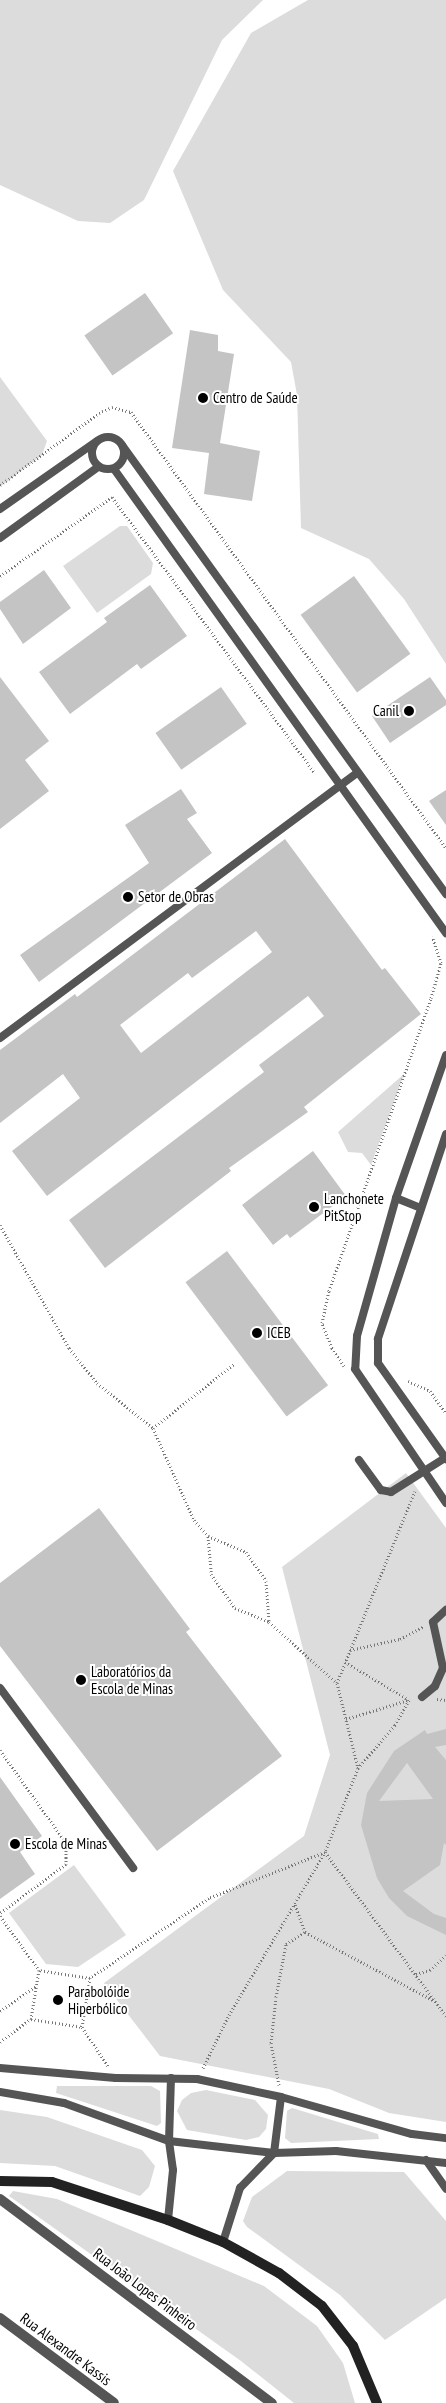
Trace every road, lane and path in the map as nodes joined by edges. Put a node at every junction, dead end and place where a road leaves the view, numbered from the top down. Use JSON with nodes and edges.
{"nodes":[{"id":1,"x":97,"y":441,"type":"junction"},
{"id":2,"x":122,"y":445,"type":"junction"},
{"id":3,"x":98,"y":467,"type":"junction"},
{"id":4,"x":114,"y":469,"type":"junction"},
{"id":5,"x":0,"y":509,"type":"edge"},
{"id":6,"x":0,"y":538,"type":"edge"},
{"id":7,"x":0,"y":576,"type":"edge"},
{"id":8,"x":357,"y":773,"type":"junction"},
{"id":9,"x":315,"y":774,"type":"dead end"},
{"id":10,"x":340,"y":786,"type":"junction"},
{"id":11,"x":446,"y":894,"type":"edge"},
{"id":12,"x":427,"y":929,"type":"dead end"},
{"id":13,"x":446,"y":932,"type":"edge"},
{"id":14,"x":0,"y":1038,"type":"edge"},
{"id":15,"x":446,"y":1056,"type":"edge"},
{"id":16,"x":446,"y":1134,"type":"edge"},
{"id":17,"x":396,"y":1198,"type":"junction"},
{"id":18,"x":421,"y":1208,"type":"junction"},
{"id":19,"x":0,"y":1225,"type":"edge"},
{"id":20,"x":234,"y":1364,"type":"dead end"},
{"id":21,"x":348,"y":1373,"type":"dead end"},
{"id":22,"x":404,"y":1378,"type":"dead end"},
{"id":23,"x":446,"y":1413,"type":"edge"},
{"id":24,"x":152,"y":1428,"type":"junction"},
{"id":25,"x":446,"y":1458,"type":"edge"},
{"id":26,"x":359,"y":1460,"type":"dead end"},
{"id":27,"x":423,"y":1471,"type":"junction"},
{"id":28,"x":446,"y":1503,"type":"edge"},
{"id":29,"x":208,"y":1536,"type":"junction"},
{"id":30,"x":446,"y":1610,"type":"edge"},
{"id":31,"x":269,"y":1622,"type":"junction"},
{"id":32,"x":433,"y":1622,"type":"junction"},
{"id":33,"x":350,"y":1650,"type":"junction"},
{"id":34,"x":345,"y":1662,"type":"junction"},
{"id":35,"x":337,"y":1683,"type":"junction"},
{"id":36,"x":0,"y":1688,"type":"edge"},
{"id":37,"x":422,"y":1697,"type":"joint"},
{"id":38,"x":409,"y":1700,"type":"junction"},
{"id":39,"x":346,"y":1719,"type":"junction"},
{"id":40,"x":0,"y":1750,"type":"edge"},
{"id":41,"x":358,"y":1768,"type":"junction"},
{"id":42,"x":325,"y":1852,"type":"junction"},
{"id":43,"x":133,"y":1868,"type":"dead end"},
{"id":44,"x":294,"y":1903,"type":"junction"},
{"id":45,"x":0,"y":1915,"type":"edge"},
{"id":46,"x":305,"y":1932,"type":"junction"},
{"id":47,"x":446,"y":1955,"type":"edge"},
{"id":48,"x":39,"y":1970,"type":"junction"},
{"id":49,"x":415,"y":1974,"type":"junction"},
{"id":50,"x":90,"y":1978,"type":"junction"},
{"id":51,"x":36,"y":1986,"type":"junction"},
{"id":52,"x":435,"y":2001,"type":"junction"},
{"id":53,"x":0,"y":2011,"type":"edge"},
{"id":54,"x":446,"y":2016,"type":"edge"},
{"id":55,"x":31,"y":2019,"type":"junction"},
{"id":56,"x":82,"y":2027,"type":"junction"},
{"id":57,"x":0,"y":2042,"type":"edge"},
{"id":58,"x":0,"y":2068,"type":"edge"},
{"id":59,"x":116,"y":2078,"type":"junction"},
{"id":60,"x":171,"y":2078,"type":"junction"},
{"id":61,"x":197,"y":2079,"type":"junction"},
{"id":62,"x":0,"y":2092,"type":"edge"},
{"id":63,"x":281,"y":2097,"type":"junction"},
{"id":64,"x":446,"y":2138,"type":"edge"},
{"id":65,"x":169,"y":2141,"type":"junction"},
{"id":66,"x":274,"y":2153,"type":"junction"},
{"id":67,"x":426,"y":2160,"type":"junction"},
{"id":68,"x":446,"y":2163,"type":"edge"},
{"id":69,"x":0,"y":2181,"type":"edge"},
{"id":70,"x":446,"y":2189,"type":"edge"},
{"id":71,"x":0,"y":2199,"type":"edge"},
{"id":72,"x":168,"y":2220,"type":"junction"},
{"id":73,"x":224,"y":2242,"type":"junction"},
{"id":74,"x":0,"y":2318,"type":"edge"},
{"id":75,"x":114,"y":2403,"type":"edge"},
{"id":76,"x":272,"y":2403,"type":"edge"},
{"id":77,"x":378,"y":2403,"type":"edge"}],
"edges":[{"from":1,"to":2,"type":"lane"},
{"from":1,"to":3,"type":"lane"},
{"from":1,"to":5,"type":"lane"},
{"from":2,"to":4,"type":"lane"},
{"from":2,"to":8,"type":"lane"},
{"from":3,"to":4,"type":"lane"},
{"from":3,"to":6,"type":"lane"},
{"from":4,"to":10,"type":"lane"},
{"from":7,"to":9,"type":"path"},
{"from":8,"to":10,"type":"lane"},
{"from":8,"to":11,"type":"lane"},
{"from":10,"to":13,"type":"lane"},
{"from":10,"to":14,"type":"lane"},
{"from":12,"to":21,"type":"path"},
{"from":15,"to":17,"type":"lane"},
{"from":16,"to":18,"type":"lane"},
{"from":17,"to":18,"type":"lane"},
{"from":17,"to":27,"type":"lane"},
{"from":18,"to":25,"type":"lane"},
{"from":19,"to":24,"type":"path"},
{"from":20,"to":24,"type":"path"},
{"from":22,"to":23,"type":"path"},
{"from":24,"to":29,"type":"path"},
{"from":25,"to":27,"type":"lane"},
{"from":26,"to":27,"type":"lane"},
{"from":27,"to":28,"type":"lane"},
{"from":27,"to":33,"type":"path"},
{"from":29,"to":31,"type":"path"},
{"from":29,"to":31,"type":"path"},
{"from":30,"to":32,"type":"lane"},
{"from":31,"to":35,"type":"path"},
{"from":32,"to":33,"type":"path"},
{"from":32,"to":37,"type":"lane"},
{"from":33,"to":34,"type":"path"},
{"from":34,"to":35,"type":"path"},
{"from":34,"to":38,"type":"path"},
{"from":35,"to":39,"type":"path"},
{"from":36,"to":43,"type":"lane"},
{"from":37,"to":38,"type":"path"},
{"from":38,"to":39,"type":"path"},
{"from":38,"to":41,"type":"path"},
{"from":39,"to":41,"type":"path"},
{"from":40,"to":45,"type":"path"},
{"from":41,"to":42,"type":"path"},
{"from":42,"to":44,"type":"path"},
{"from":42,"to":49,"type":"path"},
{"from":42,"to":50,"type":"path"},
{"from":44,"to":46,"type":"path"},
{"from":44,"to":61,"type":"path"},
{"from":45,"to":48,"type":"path"},
{"from":46,"to":52,"type":"path"},
{"from":46,"to":63,"type":"path"},
{"from":47,"to":49,"type":"path"},
{"from":48,"to":50,"type":"path"},
{"from":48,"to":51,"type":"path"},
{"from":49,"to":52,"type":"path"},
{"from":50,"to":56,"type":"path"},
{"from":51,"to":53,"type":"path"},
{"from":51,"to":55,"type":"path"},
{"from":52,"to":54,"type":"path"},
{"from":55,"to":56,"type":"path"},
{"from":55,"to":57,"type":"path"},
{"from":56,"to":59,"type":"path"},
{"from":58,"to":59,"type":"lane"},
{"from":59,"to":60,"type":"lane"},
{"from":60,"to":61,"type":"lane"},
{"from":60,"to":65,"type":"lane"},
{"from":61,"to":63,"type":"lane"},
{"from":62,"to":65,"type":"lane"},
{"from":63,"to":64,"type":"lane"},
{"from":63,"to":66,"type":"lane"},
{"from":65,"to":66,"type":"lane"},
{"from":65,"to":72,"type":"lane"},
{"from":66,"to":67,"type":"lane"},
{"from":66,"to":73,"type":"lane"},
{"from":67,"to":68,"type":"lane"},
{"from":67,"to":70,"type":"lane"},
{"from":69,"to":72,"type":"street"},
{"from":71,"to":76,"type":"street","name":"Rua João Lopes Pinheiro"},
{"from":72,"to":73,"type":"street"},
{"from":73,"to":77,"type":"street"},
{"from":74,"to":75,"type":"street","name":"Rua Alexandre Kassis"}]}
